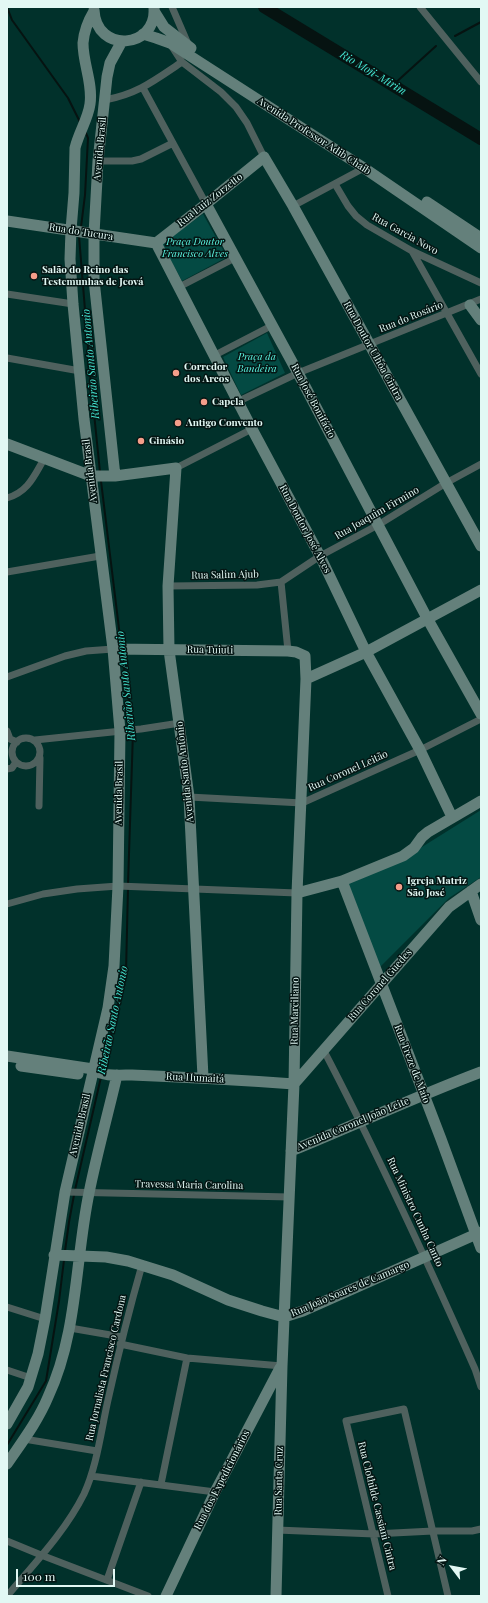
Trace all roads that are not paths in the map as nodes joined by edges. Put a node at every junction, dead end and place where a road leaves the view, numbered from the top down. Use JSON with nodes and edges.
{"nodes":[{"id":1,"x":172,"y":7,"type":"edge"},
{"id":2,"x":420,"y":7,"type":"edge"},
{"id":3,"x":94,"y":9,"type":"edge"},
{"id":4,"x":154,"y":9,"type":"edge"},
{"id":5,"x":143,"y":34,"type":"junction"},
{"id":6,"x":122,"y":41,"type":"junction"},
{"id":7,"x":170,"y":43,"type":"junction"},
{"id":8,"x":190,"y":48,"type":"junction"},
{"id":9,"x":182,"y":62,"type":"junction"},
{"id":10,"x":480,"y":81,"type":"edge"},
{"id":11,"x":143,"y":88,"type":"junction"},
{"id":12,"x":105,"y":100,"type":"junction"},
{"id":13,"x":173,"y":143,"type":"junction"},
{"id":14,"x":264,"y":157,"type":"junction"},
{"id":15,"x":98,"y":161,"type":"junction"},
{"id":16,"x":364,"y":168,"type":"junction"},
{"id":17,"x":335,"y":184,"type":"junction"},
{"id":18,"x":206,"y":204,"type":"junction"},
{"id":19,"x":293,"y":206,"type":"junction"},
{"id":20,"x":7,"y":221,"type":"edge"},
{"id":21,"x":73,"y":230,"type":"junction"},
{"id":22,"x":92,"y":233,"type":"junction"},
{"id":23,"x":481,"y":238,"type":"edge"},
{"id":24,"x":156,"y":243,"type":"junction"},
{"id":25,"x":481,"y":248,"type":"edge"},
{"id":26,"x":412,"y":251,"type":"junction"},
{"id":27,"x":235,"y":258,"type":"junction"},
{"id":28,"x":481,"y":283,"type":"edge"},
{"id":29,"x":179,"y":288,"type":"junction"},
{"id":30,"x":7,"y":294,"type":"edge"},
{"id":31,"x":481,"y":299,"type":"edge"},
{"id":32,"x":73,"y":304,"type":"junction"},
{"id":33,"x":470,"y":305,"type":"junction"},
{"id":34,"x":447,"y":314,"type":"junction"},
{"id":35,"x":481,"y":320,"type":"edge"},
{"id":36,"x":273,"y":325,"type":"junction"},
{"id":37,"x":369,"y":345,"type":"junction"},
{"id":38,"x":215,"y":355,"type":"junction"},
{"id":39,"x":7,"y":358,"type":"edge"},
{"id":40,"x":80,"y":372,"type":"junction"},
{"id":41,"x":298,"y":373,"type":"junction"},
{"id":42,"x":481,"y":374,"type":"edge"},
{"id":43,"x":239,"y":401,"type":"junction"},
{"id":44,"x":252,"y":429,"type":"junction"},
{"id":45,"x":7,"y":444,"type":"edge"},
{"id":46,"x":44,"y":459,"type":"junction"},
{"id":47,"x":481,"y":464,"type":"edge"},
{"id":48,"x":176,"y":468,"type":"junction"},
{"id":49,"x":103,"y":476,"type":"junction"},
{"id":50,"x":446,"y":483,"type":"junction"},
{"id":51,"x":7,"y":498,"type":"edge"},
{"id":52,"x":378,"y":525,"type":"junction"},
{"id":53,"x":481,"y":546,"type":"edge"},
{"id":54,"x":100,"y":556,"type":"junction"},
{"id":55,"x":320,"y":556,"type":"junction"},
{"id":56,"x":7,"y":572,"type":"edge"},
{"id":57,"x":281,"y":582,"type":"junction"},
{"id":58,"x":168,"y":586,"type":"junction"},
{"id":59,"x":481,"y":590,"type":"edge"},
{"id":60,"x":427,"y":618,"type":"junction"},
{"id":61,"x":116,"y":649,"type":"junction"},
{"id":62,"x":169,"y":650,"type":"junction"},
{"id":63,"x":288,"y":651,"type":"junction"},
{"id":64,"x":366,"y":652,"type":"junction"},
{"id":65,"x":305,"y":656,"type":"joint"},
{"id":66,"x":7,"y":677,"type":"edge"},
{"id":67,"x":306,"y":679,"type":"junction"},
{"id":68,"x":481,"y":714,"type":"edge"},
{"id":69,"x":481,"y":719,"type":"edge"},
{"id":70,"x":180,"y":723,"type":"junction"},
{"id":71,"x":7,"y":731,"type":"edge"},
{"id":72,"x":124,"y":731,"type":"junction"},
{"id":73,"x":35,"y":740,"type":"junction"},
{"id":74,"x":17,"y":742,"type":"junction"},
{"id":75,"x":420,"y":750,"type":"junction"},
{"id":76,"x":40,"y":758,"type":"junction"},
{"id":77,"x":16,"y":762,"type":"junction"},
{"id":78,"x":7,"y":769,"type":"edge"},
{"id":79,"x":189,"y":797,"type":"junction"},
{"id":80,"x":481,"y":801,"type":"edge"},
{"id":81,"x":302,"y":803,"type":"junction"},
{"id":82,"x":40,"y":806,"type":"dead end"},
{"id":83,"x":452,"y":817,"type":"junction"},
{"id":84,"x":342,"y":881,"type":"junction"},
{"id":85,"x":481,"y":884,"type":"edge"},
{"id":86,"x":121,"y":886,"type":"junction"},
{"id":87,"x":194,"y":889,"type":"junction"},
{"id":88,"x":471,"y":891,"type":"junction"},
{"id":89,"x":297,"y":893,"type":"junction"},
{"id":90,"x":7,"y":904,"type":"edge"},
{"id":91,"x":481,"y":920,"type":"edge"},
{"id":92,"x":381,"y":982,"type":"junction"},
{"id":93,"x":323,"y":1049,"type":"junction"},
{"id":94,"x":7,"y":1056,"type":"edge"},
{"id":95,"x":7,"y":1064,"type":"edge"},
{"id":96,"x":481,"y":1072,"type":"edge"},
{"id":97,"x":101,"y":1073,"type":"junction"},
{"id":98,"x":203,"y":1077,"type":"junction"},
{"id":99,"x":294,"y":1084,"type":"junction"},
{"id":100,"x":424,"y":1094,"type":"junction"},
{"id":101,"x":361,"y":1122,"type":"junction"},
{"id":102,"x":291,"y":1151,"type":"junction"},
{"id":103,"x":68,"y":1192,"type":"junction"},
{"id":104,"x":84,"y":1193,"type":"junction"},
{"id":105,"x":290,"y":1197,"type":"junction"},
{"id":106,"x":478,"y":1234,"type":"edge"},
{"id":107,"x":481,"y":1248,"type":"edge"},
{"id":108,"x":57,"y":1255,"type":"junction"},
{"id":109,"x":76,"y":1256,"type":"junction"},
{"id":110,"x":425,"y":1257,"type":"junction"},
{"id":111,"x":142,"y":1265,"type":"junction"},
{"id":112,"x":7,"y":1307,"type":"edge"},
{"id":113,"x":284,"y":1317,"type":"junction"},
{"id":114,"x":45,"y":1319,"type":"junction"},
{"id":115,"x":70,"y":1328,"type":"junction"},
{"id":116,"x":121,"y":1341,"type":"junction"},
{"id":117,"x":188,"y":1358,"type":"junction"},
{"id":118,"x":282,"y":1366,"type":"junction"},
{"id":119,"x":7,"y":1370,"type":"edge"},
{"id":120,"x":31,"y":1378,"type":"junction"},
{"id":121,"x":481,"y":1386,"type":"edge"},
{"id":122,"x":7,"y":1424,"type":"edge"},
{"id":123,"x":24,"y":1439,"type":"junction"},
{"id":124,"x":97,"y":1451,"type":"junction"},
{"id":125,"x":7,"y":1464,"type":"edge"},
{"id":126,"x":91,"y":1476,"type":"junction"},
{"id":127,"x":141,"y":1482,"type":"junction"},
{"id":128,"x":161,"y":1484,"type":"junction"},
{"id":129,"x":215,"y":1492,"type":"junction"},
{"id":130,"x":481,"y":1529,"type":"edge"},
{"id":131,"x":277,"y":1530,"type":"junction"},
{"id":132,"x":433,"y":1531,"type":"junction"},
{"id":133,"x":374,"y":1534,"type":"junction"},
{"id":134,"x":7,"y":1541,"type":"edge"},
{"id":135,"x":41,"y":1555,"type":"junction"},
{"id":136,"x":107,"y":1580,"type":"junction"},
{"id":137,"x":8,"y":1596,"type":"edge"},
{"id":138,"x":148,"y":1596,"type":"edge"},
{"id":139,"x":166,"y":1596,"type":"edge"},
{"id":140,"x":276,"y":1596,"type":"edge"},
{"id":141,"x":388,"y":1596,"type":"edge"},
{"id":142,"x":448,"y":1596,"type":"edge"}],
"edges":[{"from":1,"to":8,"type":"street"},
{"from":2,"to":10,"type":"street"},
{"from":3,"to":6,"type":"street"},
{"from":3,"to":21,"type":"street","name":"Avenida Brasil"},
{"from":4,"to":5,"type":"street"},
{"from":4,"to":8,"type":"street","name":"Avenida Professor Adib Chaib"},
{"from":5,"to":6,"type":"street"},
{"from":5,"to":7,"type":"street","name":"Avenida Professor Adib Chaib"},
{"from":6,"to":12,"type":"street","name":"Avenida Brasil"},
{"from":7,"to":9,"type":"street"},
{"from":7,"to":16,"type":"street","name":"Avenida Professor Adib Chaib"},
{"from":8,"to":23,"type":"street","name":"Avenida Professor Adib Chaib"},
{"from":9,"to":11,"type":"street"},
{"from":9,"to":14,"type":"street"},
{"from":11,"to":12,"type":"street"},
{"from":11,"to":13,"type":"street","name":"Rua José Bonifácio"},
{"from":12,"to":15,"type":"street","name":"Avenida Brasil"},
{"from":13,"to":15,"type":"street"},
{"from":13,"to":18,"type":"street","name":"Rua José Bonifácio"},
{"from":14,"to":18,"type":"street","name":"Rua Luiz Zorzetto"},
{"from":14,"to":19,"type":"street","name":"Rua Doutor Ulhôa Cintra"},
{"from":15,"to":22,"type":"street","name":"Avenida Brasil"},
{"from":16,"to":17,"type":"street"},
{"from":16,"to":25,"type":"street","name":"Avenida Professor Adib Chaib"},
{"from":17,"to":19,"type":"street"},
{"from":17,"to":26,"type":"street","name":"Rua Garcia Novo"},
{"from":18,"to":24,"type":"street","name":"Rua Luiz Zorzetto"},
{"from":18,"to":27,"type":"street","name":"Rua José Bonifácio"},
{"from":19,"to":37,"type":"street","name":"Rua Doutor Ulhôa Cintra"},
{"from":20,"to":21,"type":"street","name":"Rua do Tucura"},
{"from":21,"to":22,"type":"street","name":"Rua do Tucura"},
{"from":21,"to":32,"type":"street","name":"Avenida Brasil"},
{"from":22,"to":24,"type":"street","name":"Rua do Tucura"},
{"from":22,"to":49,"type":"street","name":"Avenida Brasil"},
{"from":24,"to":29,"type":"street","name":"Rua Doutor José Alves"},
{"from":26,"to":28,"type":"street","name":"Rua Garcia Novo"},
{"from":26,"to":34,"type":"street"},
{"from":27,"to":29,"type":"street"},
{"from":27,"to":36,"type":"street","name":"Rua José Bonifácio"},
{"from":29,"to":38,"type":"street","name":"Rua Doutor José Alves"},
{"from":30,"to":32,"type":"street"},
{"from":31,"to":33,"type":"street","name":"Rua do Rosário"},
{"from":32,"to":40,"type":"street","name":"Avenida Brasil"},
{"from":33,"to":34,"type":"street","name":"Rua do Rosário"},
{"from":33,"to":35,"type":"street"},
{"from":34,"to":37,"type":"street","name":"Rua do Rosário"},
{"from":34,"to":42,"type":"street"},
{"from":36,"to":38,"type":"street"},
{"from":36,"to":41,"type":"street","name":"Rua José Bonifácio"},
{"from":37,"to":41,"type":"street","name":"Rua do Rosário"},
{"from":37,"to":50,"type":"street","name":"Rua Doutor Ulhôa Cintra"},
{"from":38,"to":43,"type":"street","name":"Rua Doutor José Alves"},
{"from":39,"to":40,"type":"street"},
{"from":40,"to":49,"type":"street","name":"Avenida Brasil"},
{"from":41,"to":43,"type":"street","name":"Rua do Rosário"},
{"from":41,"to":52,"type":"street","name":"Rua José Bonifácio"},
{"from":43,"to":44,"type":"street","name":"Rua Doutor José Alves"},
{"from":44,"to":48,"type":"street"},
{"from":44,"to":55,"type":"street","name":"Rua Doutor José Alves"},
{"from":45,"to":46,"type":"street"},
{"from":46,"to":49,"type":"street"},
{"from":46,"to":51,"type":"street"},
{"from":47,"to":50,"type":"street","name":"Rua Joaquim Firmino"},
{"from":48,"to":49,"type":"street"},
{"from":48,"to":58,"type":"street","name":"Avenida Santo Antônio"},
{"from":49,"to":54,"type":"street","name":"Avenida Brasil"},
{"from":50,"to":52,"type":"street","name":"Rua Joaquim Firmino"},
{"from":50,"to":53,"type":"street","name":"Rua Doutor Ulhôa Cintra"},
{"from":52,"to":55,"type":"street","name":"Rua Joaquim Firmino"},
{"from":52,"to":60,"type":"street","name":"Rua José Bonifácio"},
{"from":54,"to":56,"type":"street"},
{"from":54,"to":61,"type":"street","name":"Avenida Brasil"},
{"from":55,"to":57,"type":"street","name":"Rua Joaquim Firmino"},
{"from":55,"to":64,"type":"street","name":"Rua Doutor José Alves"},
{"from":57,"to":58,"type":"street","name":"Rua Salim Ajub"},
{"from":57,"to":63,"type":"street"},
{"from":58,"to":62,"type":"street","name":"Avenida Santo Antônio"},
{"from":59,"to":60,"type":"street"},
{"from":60,"to":64,"type":"street"},
{"from":60,"to":68,"type":"street","name":"Rua José Bonifácio"},
{"from":61,"to":62,"type":"street","name":"Rua Tuiuti"},
{"from":61,"to":66,"type":"street"},
{"from":61,"to":72,"type":"street","name":"Avenida Brasil"},
{"from":62,"to":63,"type":"street","name":"Rua Tuiuti"},
{"from":62,"to":70,"type":"street","name":"Avenida Santo Antônio"},
{"from":63,"to":65,"type":"street","name":"Rua Tuiuti"},
{"from":64,"to":67,"type":"street"},
{"from":64,"to":75,"type":"street","name":"Rua Doutor José Alves"},
{"from":65,"to":67,"type":"street","name":"Rua Marciliano"},
{"from":67,"to":81,"type":"street","name":"Rua Marciliano"},
{"from":69,"to":75,"type":"street","name":"Rua Coronel Leitão"},
{"from":70,"to":72,"type":"street"},
{"from":70,"to":79,"type":"street","name":"Avenida Santo Antônio"},
{"from":71,"to":74,"type":"street"},
{"from":72,"to":73,"type":"street"},
{"from":72,"to":86,"type":"street","name":"Avenida Brasil"},
{"from":73,"to":74,"type":"street"},
{"from":73,"to":76,"type":"street"},
{"from":74,"to":77,"type":"street"},
{"from":75,"to":81,"type":"street","name":"Rua Coronel Leitão"},
{"from":75,"to":83,"type":"street","name":"Rua Doutor José Alves"},
{"from":76,"to":77,"type":"street"},
{"from":76,"to":82,"type":"street"},
{"from":77,"to":78,"type":"street"},
{"from":79,"to":81,"type":"street","name":"Rua Coronel Leitão"},
{"from":79,"to":87,"type":"street","name":"Avenida Santo Antônio"},
{"from":80,"to":83,"type":"street"},
{"from":81,"to":89,"type":"street","name":"Rua Marciliano"},
{"from":83,"to":84,"type":"street"},
{"from":84,"to":89,"type":"street"},
{"from":84,"to":92,"type":"street","name":"Rua Treze de Maio"},
{"from":85,"to":88,"type":"street","name":"Rua Coronel Guedes"},
{"from":86,"to":87,"type":"street"},
{"from":86,"to":90,"type":"street"},
{"from":86,"to":97,"type":"street","name":"Avenida Brasil"},
{"from":87,"to":89,"type":"street"},
{"from":87,"to":98,"type":"street","name":"Avenida Santo Antônio"},
{"from":88,"to":91,"type":"street"},
{"from":88,"to":92,"type":"street","name":"Rua Coronel Guedes"},
{"from":89,"to":99,"type":"street","name":"Rua Marciliano"},
{"from":92,"to":93,"type":"street","name":"Rua Coronel Guedes"},
{"from":92,"to":100,"type":"street","name":"Rua Treze de Maio"},
{"from":93,"to":99,"type":"street","name":"Rua Coronel Guedes"},
{"from":93,"to":101,"type":"street","name":"Rua Ministro Cunha Canto"},
{"from":94,"to":97,"type":"street"},
{"from":95,"to":97,"type":"street"},
{"from":96,"to":100,"type":"street","name":"Avenida Coronel João Leite"},
{"from":97,"to":98,"type":"street","name":"Rua Humaitá"},
{"from":97,"to":103,"type":"street","name":"Avenida Brasil"},
{"from":97,"to":104,"type":"street","name":"Avenida Brasil"},
{"from":98,"to":99,"type":"street","name":"Rua Humaitá"},
{"from":99,"to":102,"type":"street","name":"Rua Marciliano"},
{"from":100,"to":101,"type":"street","name":"Avenida Coronel João Leite"},
{"from":100,"to":106,"type":"street","name":"Rua Treze de Maio"},
{"from":101,"to":102,"type":"street","name":"Avenida Coronel João Leite"},
{"from":101,"to":110,"type":"street","name":"Rua Ministro Cunha Canto"},
{"from":102,"to":105,"type":"street","name":"Rua Marciliano"},
{"from":103,"to":104,"type":"street","name":"Travessa Maria Carolina"},
{"from":103,"to":108,"type":"street","name":"Avenida Brasil"},
{"from":104,"to":105,"type":"street","name":"Travessa Maria Carolina"},
{"from":104,"to":109,"type":"street","name":"Avenida Brasil"},
{"from":105,"to":113,"type":"street","name":"Rua Marciliano"},
{"from":106,"to":107,"type":"street","name":"Rua Treze de Maio"},
{"from":106,"to":110,"type":"street","name":"Rua João Soares de Camargo"},
{"from":108,"to":109,"type":"street","name":"Rua João Soares de Camargo"},
{"from":108,"to":114,"type":"street","name":"Avenida Brasil"},
{"from":109,"to":111,"type":"street","name":"Rua João Soares de Camargo"},
{"from":109,"to":115,"type":"street","name":"Avenida Brasil"},
{"from":110,"to":113,"type":"street","name":"Rua João Soares de Camargo"},
{"from":110,"to":121,"type":"street","name":"Rua Ministro Cunha Canto"},
{"from":111,"to":113,"type":"street","name":"Rua João Soares de Camargo"},
{"from":111,"to":116,"type":"street","name":"Rua Jornalista Francisco Cardona"},
{"from":112,"to":114,"type":"street"},
{"from":113,"to":118,"type":"street","name":"Rua Marciliano"},
{"from":114,"to":120,"type":"street","name":"Avenida Brasil"},
{"from":115,"to":116,"type":"street"},
{"from":115,"to":123,"type":"street","name":"Avenida Brasil"},
{"from":116,"to":117,"type":"street"},
{"from":116,"to":124,"type":"street","name":"Rua Jornalista Francisco Cardona"},
{"from":117,"to":118,"type":"street"},
{"from":117,"to":128,"type":"street"},
{"from":118,"to":129,"type":"street","name":"Rua dos Expedicionários"},
{"from":118,"to":131,"type":"street","name":"Rua Santa Cruz"},
{"from":119,"to":120,"type":"street"},
{"from":120,"to":122,"type":"street","name":"Avenida Brasil"},
{"from":123,"to":124,"type":"street"},
{"from":123,"to":125,"type":"street","name":"Avenida Brasil"},
{"from":124,"to":126,"type":"street","name":"Rua Jornalista Francisco Cardona"},
{"from":126,"to":127,"type":"street"},
{"from":126,"to":135,"type":"street","name":"Rua Jornalista Francisco Cardona"},
{"from":127,"to":128,"type":"street"},
{"from":127,"to":136,"type":"street"},
{"from":128,"to":129,"type":"street"},
{"from":129,"to":139,"type":"street","name":"Rua dos Expedicionários"},
{"from":130,"to":132,"type":"street"},
{"from":131,"to":133,"type":"street"},
{"from":131,"to":140,"type":"street","name":"Rua Santa Cruz"},
{"from":132,"to":133,"type":"street"},
{"from":132,"to":133,"type":"street","name":"Rua Clothilde Cassiani Cintra"},
{"from":132,"to":142,"type":"street"},
{"from":133,"to":141,"type":"street","name":"Rua Clothilde Cassiani Cintra"},
{"from":134,"to":135,"type":"street"},
{"from":135,"to":136,"type":"street"},
{"from":135,"to":137,"type":"street","name":"Rua Jornalista Francisco Cardona"},
{"from":136,"to":138,"type":"street"}]}
